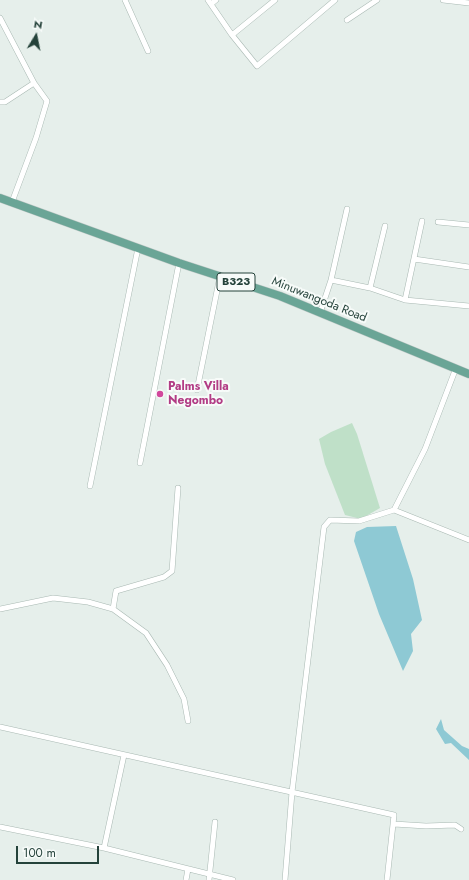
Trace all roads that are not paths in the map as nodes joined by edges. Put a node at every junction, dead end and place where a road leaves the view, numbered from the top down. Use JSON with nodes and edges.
{"nodes":[{"id":1,"x":125,"y":0,"type":"edge"},
{"id":2,"x":216,"y":0,"type":"edge"},
{"id":3,"x":274,"y":0,"type":"edge"},
{"id":4,"x":335,"y":0,"type":"edge"},
{"id":5,"x":377,"y":0,"type":"edge"},
{"id":6,"x":443,"y":0,"type":"edge"},
{"id":7,"x":210,"y":2,"type":"edge"},
{"id":8,"x":469,"y":3,"type":"edge"},
{"id":9,"x":0,"y":18,"type":"edge"},
{"id":10,"x":347,"y":20,"type":"dead end"},
{"id":11,"x":232,"y":35,"type":"junction"},
{"id":12,"x":148,"y":51,"type":"dead end"},
{"id":13,"x":34,"y":83,"type":"junction"},
{"id":14,"x":0,"y":102,"type":"edge"},
{"id":15,"x":0,"y":198,"type":"edge"},
{"id":16,"x":12,"y":202,"type":"junction"},
{"id":17,"x":347,"y":209,"type":"dead end"},
{"id":18,"x":422,"y":221,"type":"dead end"},
{"id":19,"x":438,"y":222,"type":"dead end"},
{"id":20,"x":385,"y":226,"type":"dead end"},
{"id":21,"x":469,"y":226,"type":"edge"},
{"id":22,"x":138,"y":248,"type":"junction"},
{"id":23,"x":414,"y":259,"type":"junction"},
{"id":24,"x":179,"y":263,"type":"junction"},
{"id":25,"x":469,"y":267,"type":"edge"},
{"id":26,"x":220,"y":276,"type":"junction"},
{"id":27,"x":331,"y":280,"type":"junction"},
{"id":28,"x":370,"y":288,"type":"junction"},
{"id":29,"x":405,"y":300,"type":"junction"},
{"id":30,"x":469,"y":306,"type":"edge"},
{"id":31,"x":320,"y":313,"type":"junction"},
{"id":32,"x":456,"y":368,"type":"junction"},
{"id":33,"x":469,"y":374,"type":"edge"},
{"id":34,"x":197,"y":390,"type":"dead end"},
{"id":35,"x":140,"y":463,"type":"dead end"},
{"id":36,"x":90,"y":486,"type":"dead end"},
{"id":37,"x":178,"y":488,"type":"dead end"},
{"id":38,"x":394,"y":510,"type":"junction"},
{"id":39,"x":469,"y":540,"type":"edge"},
{"id":40,"x":0,"y":609,"type":"edge"},
{"id":41,"x":113,"y":609,"type":"junction"},
{"id":42,"x":188,"y":721,"type":"dead end"},
{"id":43,"x":0,"y":727,"type":"edge"},
{"id":44,"x":124,"y":755,"type":"junction"},
{"id":45,"x":292,"y":792,"type":"junction"},
{"id":46,"x":215,"y":822,"type":"dead end"},
{"id":47,"x":394,"y":824,"type":"junction"},
{"id":48,"x":0,"y":827,"type":"edge"},
{"id":49,"x":461,"y":829,"type":"dead end"},
{"id":50,"x":104,"y":848,"type":"junction"},
{"id":51,"x":188,"y":869,"type":"junction"},
{"id":52,"x":209,"y":877,"type":"edge"},
{"id":53,"x":186,"y":880,"type":"edge"},
{"id":54,"x":233,"y":880,"type":"edge"},
{"id":55,"x":285,"y":880,"type":"edge"},
{"id":56,"x":388,"y":880,"type":"edge"}],
"edges":[{"from":1,"to":12,"type":"street"},
{"from":2,"to":7,"type":"street"},
{"from":3,"to":11,"type":"street"},
{"from":4,"to":11,"type":"street"},
{"from":5,"to":10,"type":"street"},
{"from":6,"to":8,"type":"street"},
{"from":7,"to":11,"type":"street"},
{"from":9,"to":13,"type":"street"},
{"from":13,"to":14,"type":"street"},
{"from":13,"to":16,"type":"street"},
{"from":15,"to":16,"type":"main road","name":"Minuwangoda Road","number":"B323"},
{"from":16,"to":22,"type":"main road","name":"Minuwangoda Road","number":"B323"},
{"from":17,"to":27,"type":"street"},
{"from":18,"to":23,"type":"street"},
{"from":19,"to":21,"type":"street"},
{"from":20,"to":28,"type":"street"},
{"from":22,"to":24,"type":"main road","name":"Minuwangoda Road","number":"B323"},
{"from":22,"to":36,"type":"street"},
{"from":23,"to":25,"type":"street"},
{"from":23,"to":29,"type":"street"},
{"from":24,"to":26,"type":"main road","name":"Minuwangoda Road","number":"B323"},
{"from":24,"to":35,"type":"street"},
{"from":26,"to":31,"type":"main road","name":"Minuwangoda Road","number":"B323"},
{"from":26,"to":34,"type":"street"},
{"from":27,"to":28,"type":"street"},
{"from":27,"to":31,"type":"street"},
{"from":28,"to":29,"type":"street"},
{"from":29,"to":30,"type":"street"},
{"from":31,"to":32,"type":"main road","name":"Minuwangoda Road","number":"B323"},
{"from":32,"to":33,"type":"main road","name":"Minuwangoda Road","number":"B323"},
{"from":32,"to":38,"type":"street"},
{"from":37,"to":41,"type":"street"},
{"from":38,"to":39,"type":"street"},
{"from":38,"to":45,"type":"street"},
{"from":40,"to":41,"type":"street"},
{"from":41,"to":42,"type":"street"},
{"from":43,"to":44,"type":"street"},
{"from":44,"to":45,"type":"street"},
{"from":44,"to":50,"type":"street"},
{"from":45,"to":47,"type":"street"},
{"from":45,"to":55,"type":"street"},
{"from":46,"to":52,"type":"street"},
{"from":47,"to":49,"type":"street"},
{"from":47,"to":56,"type":"street"},
{"from":48,"to":50,"type":"street"},
{"from":50,"to":51,"type":"street"},
{"from":51,"to":52,"type":"street"},
{"from":51,"to":53,"type":"street"},
{"from":52,"to":54,"type":"street"}]}
